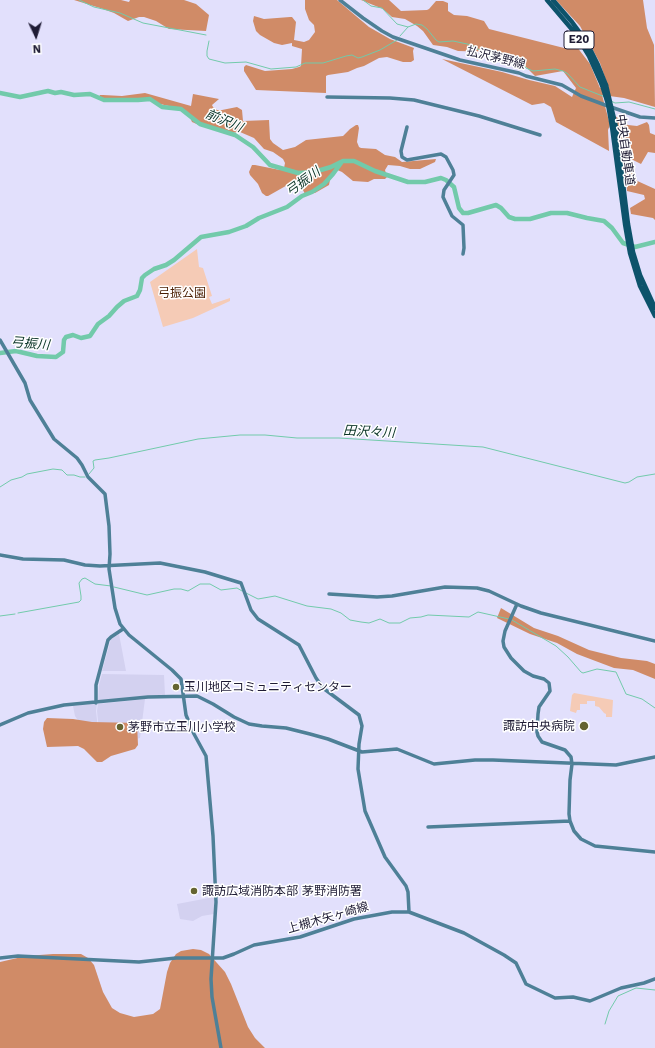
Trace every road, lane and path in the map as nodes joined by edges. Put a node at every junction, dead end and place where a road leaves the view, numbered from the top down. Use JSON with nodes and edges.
{"nodes":[{"id":1,"x":340,"y":0,"type":"edge"},
{"id":2,"x":547,"y":0,"type":"edge"},
{"id":3,"x":553,"y":0,"type":"edge"},
{"id":4,"x":604,"y":85,"type":"junction"},
{"id":5,"x":327,"y":97,"type":"dead end"},
{"id":6,"x":655,"y":118,"type":"edge"},
{"id":7,"x":407,"y":127,"type":"dead end"},
{"id":8,"x":540,"y":135,"type":"dead end"},
{"id":9,"x":463,"y":254,"type":"dead end"},
{"id":10,"x":638,"y":276,"type":"junction"},
{"id":11,"x":655,"y":308,"type":"edge"},
{"id":12,"x":655,"y":316,"type":"edge"},
{"id":13,"x":0,"y":340,"type":"edge"},
{"id":14,"x":0,"y":555,"type":"edge"},
{"id":15,"x":109,"y":566,"type":"junction"},
{"id":16,"x":329,"y":594,"type":"dead end"},
{"id":17,"x":517,"y":604,"type":"junction"},
{"id":18,"x":123,"y":629,"type":"junction"},
{"id":19,"x":655,"y":641,"type":"edge"},
{"id":20,"x":184,"y":695,"type":"junction"},
{"id":21,"x":96,"y":702,"type":"junction"},
{"id":22,"x":0,"y":726,"type":"edge"},
{"id":23,"x":359,"y":751,"type":"junction"},
{"id":24,"x":655,"y":757,"type":"edge"},
{"id":25,"x":572,"y":764,"type":"junction"},
{"id":26,"x":570,"y":821,"type":"junction"},
{"id":27,"x":428,"y":827,"type":"dead end"},
{"id":28,"x":655,"y":852,"type":"edge"},
{"id":29,"x":409,"y":912,"type":"junction"},
{"id":30,"x":0,"y":958,"type":"edge"},
{"id":31,"x":212,"y":958,"type":"junction"},
{"id":32,"x":655,"y":979,"type":"edge"},
{"id":33,"x":220,"y":1048,"type":"edge"}],
"edges":[{"from":1,"to":6,"type":"street","name":"払沢茅野線"},
{"from":2,"to":4,"type":"highway","name":"中央自動車道","number":"E20"},
{"from":3,"to":4,"type":"highway","name":"中央自動車道","number":"E20"},
{"from":4,"to":10,"type":"highway","name":"中央自動車道","number":"E20","bridge":true},
{"from":5,"to":8,"type":"street"},
{"from":7,"to":9,"type":"street"},
{"from":10,"to":11,"type":"highway","name":"中央自動車道","number":"E20"},
{"from":10,"to":12,"type":"highway","name":"中央自動車道","number":"E20"},
{"from":13,"to":15,"type":"street"},
{"from":14,"to":15,"type":"street"},
{"from":15,"to":18,"type":"street"},
{"from":15,"to":23,"type":"street"},
{"from":16,"to":17,"type":"street"},
{"from":17,"to":19,"type":"street"},
{"from":17,"to":25,"type":"street"},
{"from":18,"to":20,"type":"street"},
{"from":18,"to":21,"type":"street"},
{"from":20,"to":21,"type":"street"},
{"from":20,"to":23,"type":"street"},
{"from":20,"to":31,"type":"street"},
{"from":21,"to":22,"type":"street"},
{"from":23,"to":25,"type":"street"},
{"from":23,"to":29,"type":"street"},
{"from":24,"to":25,"type":"street"},
{"from":25,"to":26,"type":"street"},
{"from":26,"to":27,"type":"street"},
{"from":26,"to":28,"type":"street"},
{"from":29,"to":31,"type":"street","name":"上槻木矢ヶ崎線"},
{"from":29,"to":32,"type":"street","name":"上槻木矢ヶ崎線"},
{"from":30,"to":31,"type":"street","name":"上槻木矢ヶ崎線"},
{"from":31,"to":33,"type":"street"}]}
